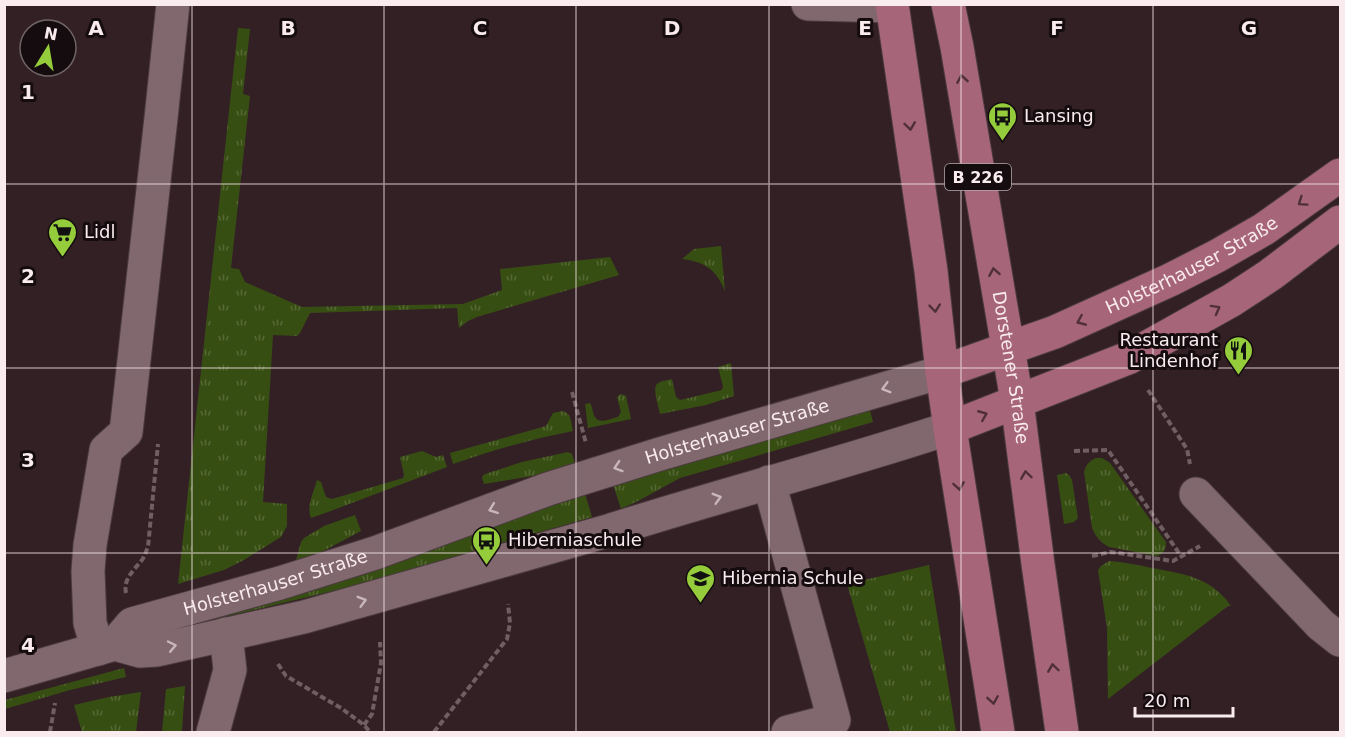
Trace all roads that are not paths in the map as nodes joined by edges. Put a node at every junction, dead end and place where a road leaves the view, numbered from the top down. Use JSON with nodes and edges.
{"nodes":[{"id":1,"x":173,"y":4,"type":"edge"},
{"id":2,"x":808,"y":4,"type":"edge"},
{"id":3,"x":948,"y":4,"type":"edge"},
{"id":4,"x":892,"y":5,"type":"edge"},
{"id":5,"x":1341,"y":175,"type":"edge"},
{"id":6,"x":1341,"y":222,"type":"edge"},
{"id":7,"x":1008,"y":350,"type":"junction"},
{"id":8,"x":942,"y":372,"type":"junction"},
{"id":9,"x":1017,"y":401,"type":"junction"},
{"id":10,"x":950,"y":428,"type":"junction"},
{"id":11,"x":770,"y":482,"type":"junction"},
{"id":12,"x":1196,"y":494,"type":"road end"},
{"id":13,"x":226,"y":634,"type":"junction"},
{"id":14,"x":1341,"y":639,"type":"edge"},
{"id":15,"x":107,"y":646,"type":"junction"},
{"id":16,"x":4,"y":675,"type":"edge"},
{"id":17,"x":213,"y":732,"type":"edge"},
{"id":18,"x":788,"y":732,"type":"edge"},
{"id":19,"x":998,"y":732,"type":"edge"},
{"id":20,"x":1062,"y":732,"type":"edge"}],
"edges":[{"from":1,"to":15,"type":"street"},
{"from":2,"to":4,"type":"street"},
{"from":7,"to":3,"type":"main road","name":"Dorstener Straße","number":"B 226","one_way":true},
{"from":4,"to":8,"type":"main road","number":"B 226","one_way":true},
{"from":5,"to":7,"type":"main road","name":"Holsterhauser Straße","one_way":true},
{"from":9,"to":6,"type":"main road","name":"Holsterhauser Straße","one_way":true},
{"from":7,"to":8,"type":"main road","name":"Holsterhauser Straße"},
{"from":7,"to":9,"type":"main road","name":"Dorstener Straße","number":"B 226"},
{"from":8,"to":10,"type":"main road","number":"B 226"},
{"from":8,"to":15,"type":"street","name":"Holsterhauser Straße","one_way":true},
{"from":10,"to":9,"type":"main road","name":"Holsterhauser Straße","one_way":true},
{"from":20,"to":9,"type":"main road","name":"Dorstener Straße","number":"B 226","one_way":true},
{"from":10,"to":11,"type":"street","name":"Holsterhauser Straße"},
{"from":10,"to":19,"type":"main road","number":"B 226","one_way":true},
{"from":13,"to":11,"type":"street","name":"Holsterhauser Straße","one_way":true},
{"from":11,"to":18,"type":"street"},
{"from":12,"to":14,"type":"street"},
{"from":15,"to":13,"type":"street","name":"Holsterhauser Straße","one_way":true},
{"from":13,"to":17,"type":"street"},
{"from":15,"to":16,"type":"street","name":"Holsterhauser Straße"}]}
